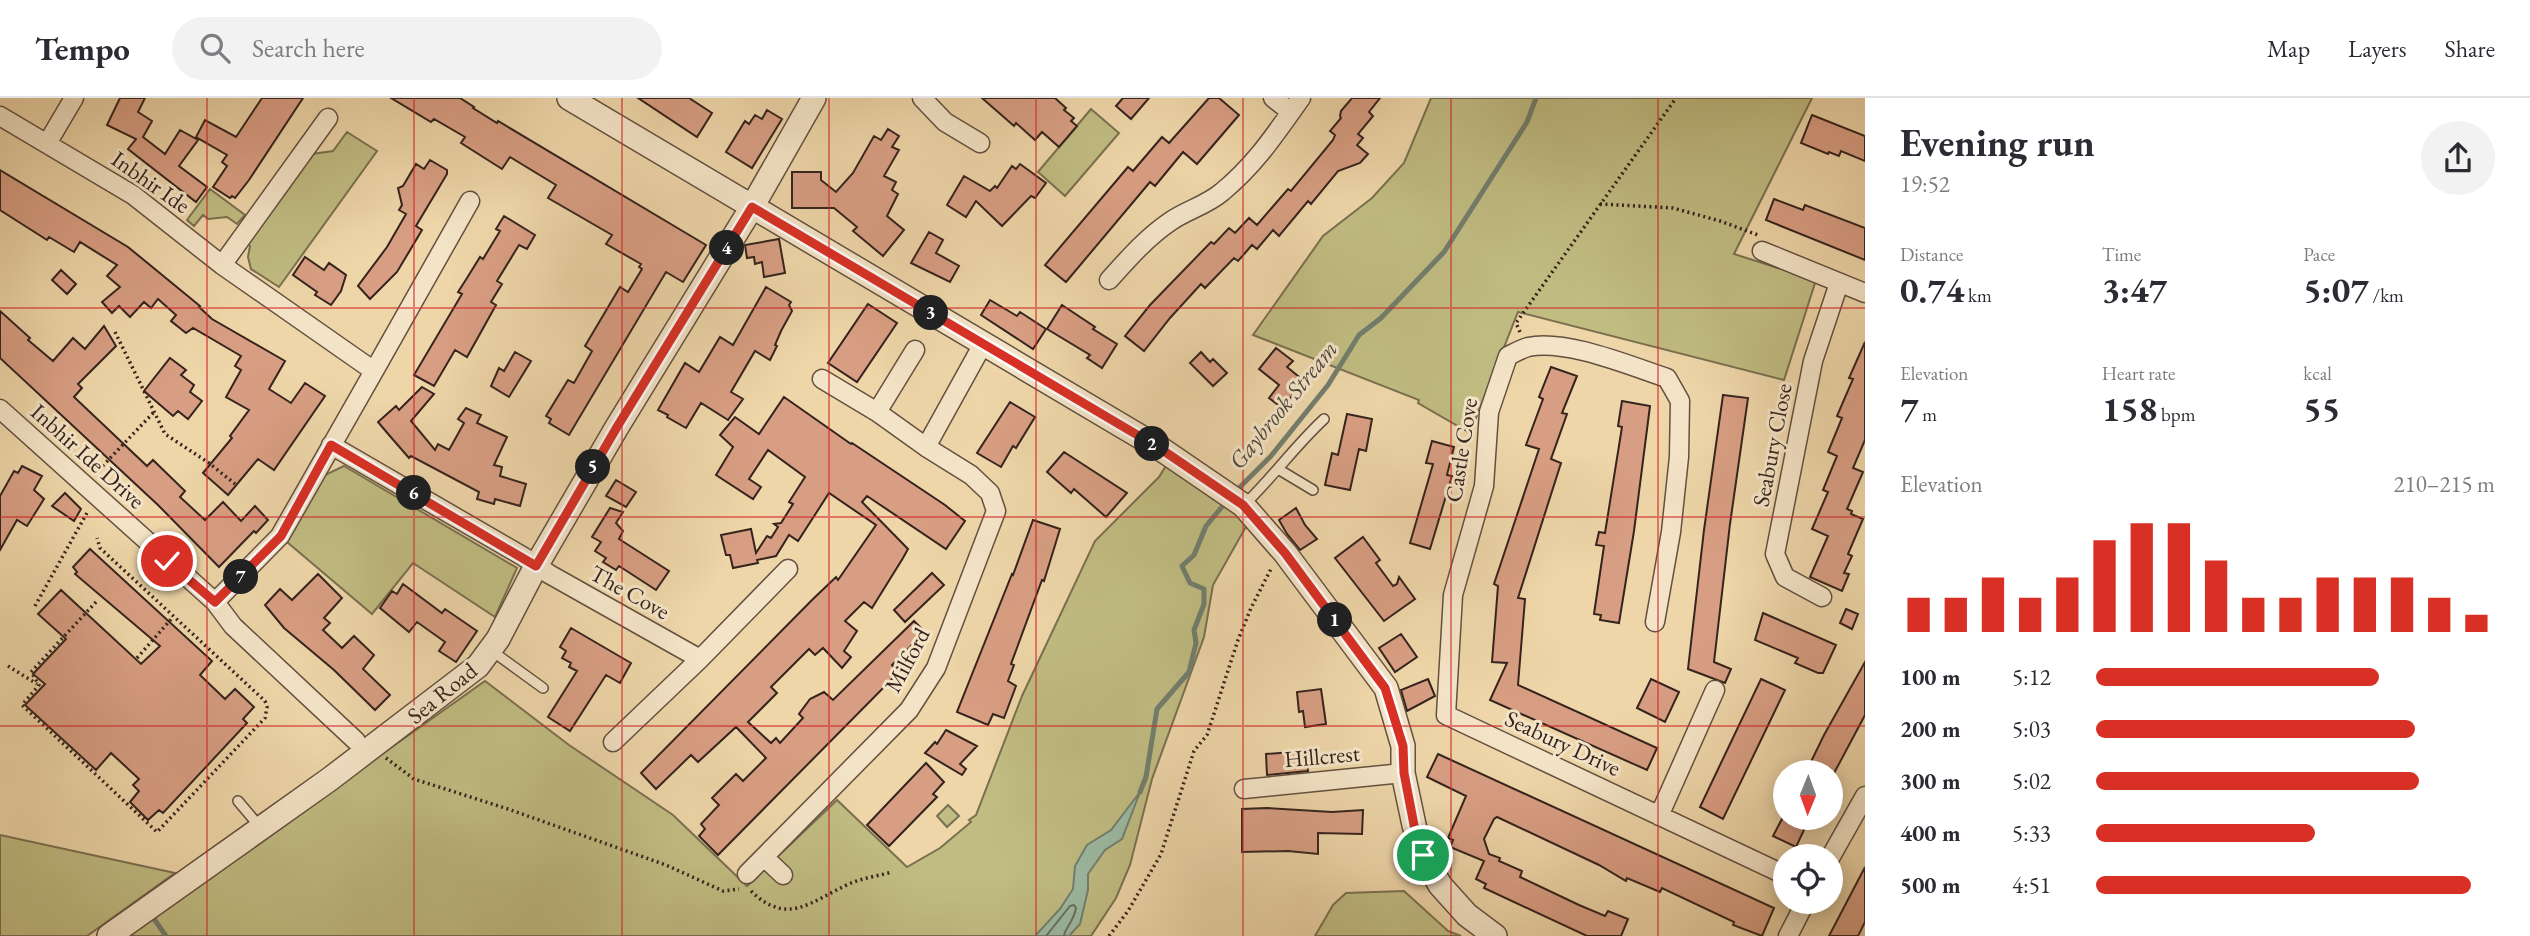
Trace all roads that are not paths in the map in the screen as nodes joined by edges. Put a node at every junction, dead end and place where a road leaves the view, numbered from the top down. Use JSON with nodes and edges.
{"nodes":[{"id":1,"x":74,"y":98,"type":"edge"},
{"id":2,"x":569,"y":98,"type":"edge"},
{"id":3,"x":814,"y":98,"type":"edge"},
{"id":4,"x":922,"y":98,"type":"edge"},
{"id":5,"x":1273,"y":98,"type":"edge"},
{"id":6,"x":1296,"y":105,"type":"edge"},
{"id":7,"x":0,"y":116,"type":"edge"},
{"id":8,"x":328,"y":118,"type":"dead end"},
{"id":9,"x":48,"y":142,"type":"junction"},
{"id":10,"x":980,"y":144,"type":"dead end"},
{"id":11,"x":470,"y":201,"type":"dead end"},
{"id":12,"x":752,"y":207,"type":"junction"},
{"id":13,"x":1762,"y":251,"type":"road end"},
{"id":14,"x":222,"y":265,"type":"junction"},
{"id":15,"x":1109,"y":280,"type":"dead end"},
{"id":16,"x":1839,"y":283,"type":"junction"},
{"id":17,"x":1865,"y":293,"type":"edge"},
{"id":18,"x":983,"y":344,"type":"junction"},
{"id":19,"x":915,"y":350,"type":"dead end"},
{"id":20,"x":374,"y":371,"type":"junction"},
{"id":21,"x":822,"y":379,"type":"dead end"},
{"id":22,"x":877,"y":412,"type":"junction"},
{"id":23,"x":1324,"y":419,"type":"dead end"},
{"id":24,"x":3,"y":420,"type":"edge"},
{"id":25,"x":331,"y":445,"type":"junction"},
{"id":26,"x":926,"y":447,"type":"junction"},
{"id":27,"x":1278,"y":470,"type":"junction"},
{"id":28,"x":1313,"y":490,"type":"dead end"},
{"id":29,"x":1242,"y":504,"type":"junction"},
{"id":30,"x":536,"y":566,"type":"junction"},
{"id":31,"x":788,"y":569,"type":"dead end"},
{"id":32,"x":1822,"y":597,"type":"dead end"},
{"id":33,"x":215,"y":602,"type":"junction"},
{"id":34,"x":1655,"y":622,"type":"dead end"},
{"id":35,"x":491,"y":650,"type":"junction"},
{"id":36,"x":700,"y":659,"type":"junction"},
{"id":37,"x":543,"y":688,"type":"dead end"},
{"id":38,"x":1715,"y":690,"type":"dead end"},
{"id":39,"x":1446,"y":715,"type":"joint"},
{"id":40,"x":613,"y":742,"type":"dead end"},
{"id":41,"x":366,"y":743,"type":"junction"},
{"id":42,"x":1404,"y":773,"type":"junction"},
{"id":43,"x":1244,"y":789,"type":"dead end"},
{"id":44,"x":1865,"y":796,"type":"edge"},
{"id":45,"x":238,"y":801,"type":"dead end"},
{"id":46,"x":1659,"y":816,"type":"junction"},
{"id":47,"x":261,"y":829,"type":"junction"},
{"id":48,"x":1838,"y":844,"type":"edge"},
{"id":49,"x":764,"y":857,"type":"junction"},
{"id":50,"x":1773,"y":870,"type":"edge"},
{"id":51,"x":747,"y":874,"type":"dead end"},
{"id":52,"x":783,"y":875,"type":"dead end"},
{"id":53,"x":1799,"y":914,"type":"edge"},
{"id":54,"x":109,"y":936,"type":"edge"},
{"id":55,"x":1495,"y":936,"type":"edge"},
{"id":56,"x":1787,"y":936,"type":"edge"}],
"edges":[{"from":1,"to":9,"type":"street"},
{"from":2,"to":12,"type":"street"},
{"from":3,"to":12,"type":"street","name":"Sea Road"},
{"from":4,"to":10,"type":"street"},
{"from":5,"to":6,"type":"street"},
{"from":6,"to":15,"type":"street"},
{"from":7,"to":9,"type":"street","name":"Inbhir Ide"},
{"from":8,"to":14,"type":"street"},
{"from":9,"to":14,"type":"street","name":"Inbhir Ide"},
{"from":11,"to":20,"type":"street"},
{"from":12,"to":18,"type":"street"},
{"from":12,"to":30,"type":"street","name":"Sea Road"},
{"from":13,"to":16,"type":"street"},
{"from":14,"to":20,"type":"street","name":"Inbhir Ide"},
{"from":16,"to":17,"type":"street"},
{"from":16,"to":32,"type":"street","name":"Seabury Close"},
{"from":18,"to":26,"type":"street"},
{"from":18,"to":29,"type":"street"},
{"from":19,"to":22,"type":"street"},
{"from":20,"to":25,"type":"street"},
{"from":21,"to":22,"type":"street","name":"Milford"},
{"from":22,"to":26,"type":"street","name":"Milford"},
{"from":23,"to":27,"type":"lane"},
{"from":24,"to":33,"type":"street","name":"Inbhir Ide Drive"},
{"from":25,"to":30,"type":"street"},
{"from":25,"to":33,"type":"street"},
{"from":26,"to":49,"type":"street","name":"Milford"},
{"from":27,"to":28,"type":"lane"},
{"from":27,"to":29,"type":"lane"},
{"from":29,"to":42,"type":"street"},
{"from":30,"to":35,"type":"street","name":"Sea Road"},
{"from":30,"to":36,"type":"street","name":"The Cove"},
{"from":31,"to":36,"type":"street"},
{"from":33,"to":41,"type":"street","name":"Inbhir Ide Drive"},
{"from":34,"to":39,"type":"street","name":"Castle Cove"},
{"from":35,"to":37,"type":"lane"},
{"from":35,"to":41,"type":"street","name":"Sea Road"},
{"from":36,"to":40,"type":"street"},
{"from":38,"to":46,"type":"street"},
{"from":39,"to":46,"type":"street","name":"Seabury Drive"},
{"from":41,"to":47,"type":"street","name":"Sea Road"},
{"from":42,"to":43,"type":"street","name":"Hillcrest"},
{"from":42,"to":55,"type":"street"},
{"from":44,"to":48,"type":"street"},
{"from":45,"to":47,"type":"lane"},
{"from":46,"to":50,"type":"street","name":"Seabury Drive"},
{"from":47,"to":54,"type":"street","name":"Sea Road"},
{"from":49,"to":51,"type":"street","name":"Milford"},
{"from":49,"to":52,"type":"street"},
{"from":53,"to":56,"type":"street"}]}
